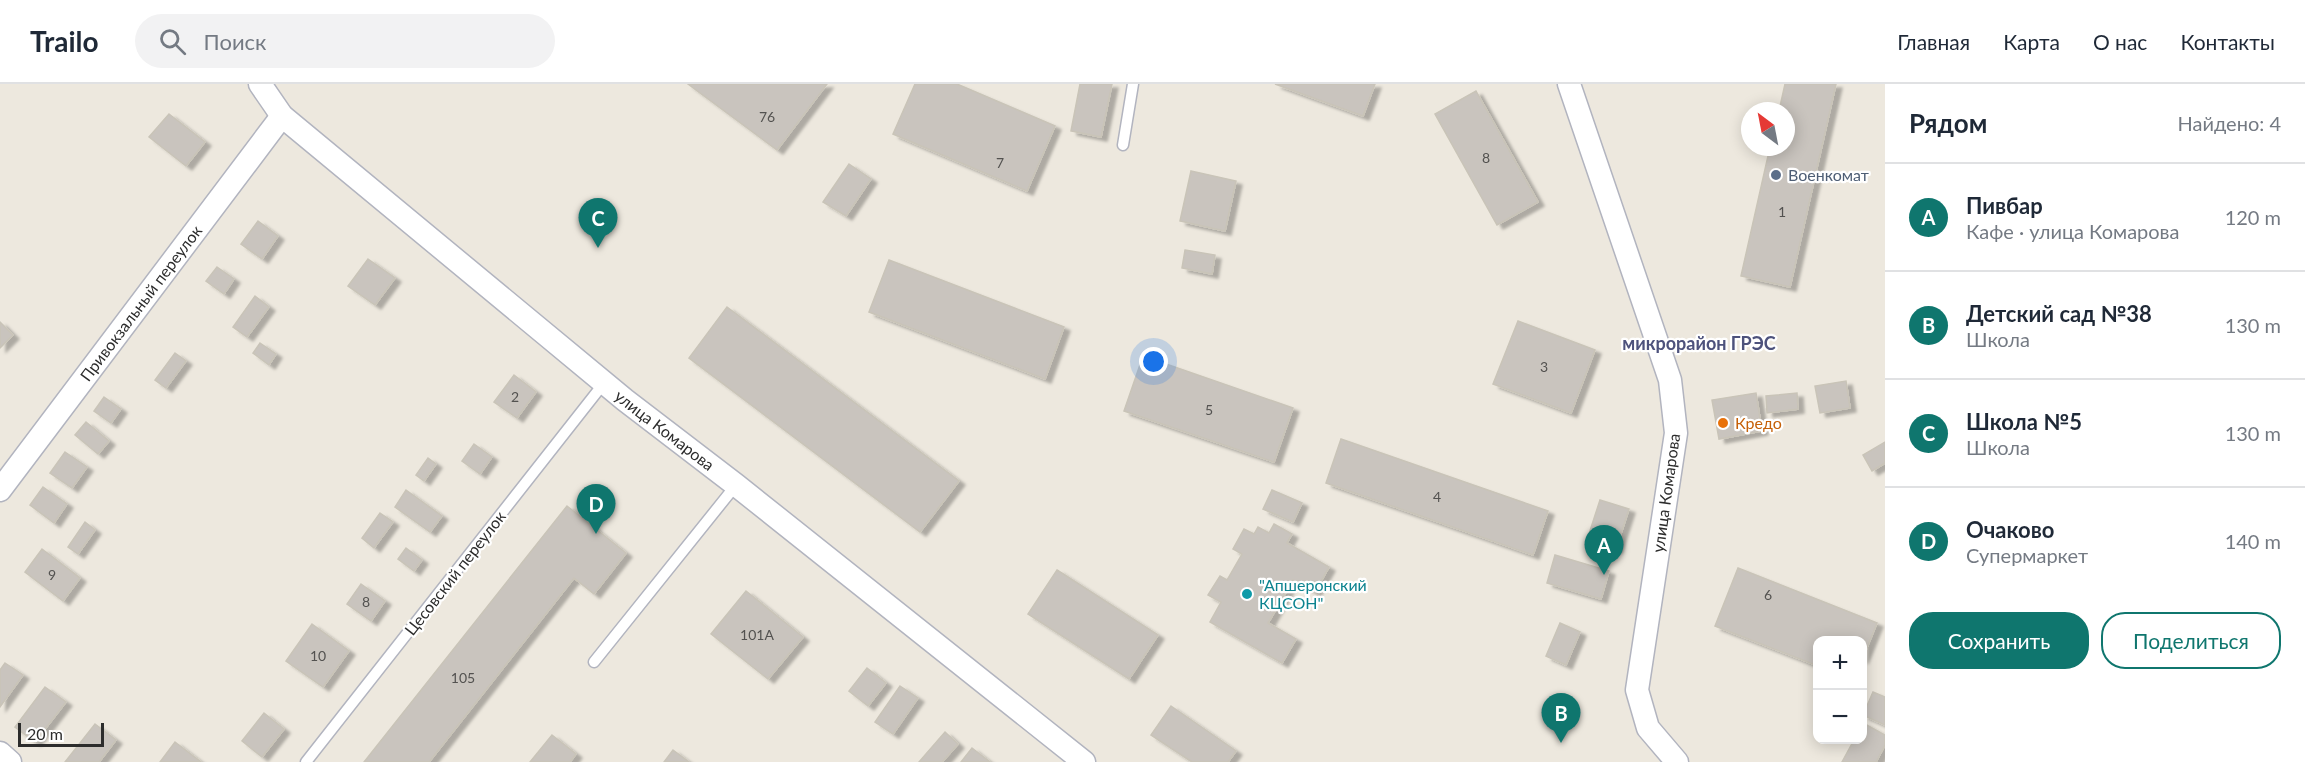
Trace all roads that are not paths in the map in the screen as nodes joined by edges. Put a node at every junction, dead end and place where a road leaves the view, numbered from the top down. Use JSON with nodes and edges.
{"nodes":[{"id":1,"x":260,"y":84,"type":"edge"},
{"id":2,"x":1133,"y":84,"type":"edge"},
{"id":3,"x":1569,"y":84,"type":"edge"},
{"id":4,"x":282,"y":116,"type":"junction"},
{"id":5,"x":1123,"y":145,"type":"dead end"},
{"id":6,"x":603,"y":383,"type":"junction"},
{"id":7,"x":736,"y":485,"type":"junction"},
{"id":8,"x":0,"y":489,"type":"edge"},
{"id":9,"x":594,"y":662,"type":"dead end"},
{"id":10,"x":0,"y":753,"type":"edge"},
{"id":11,"x":10,"y":762,"type":"edge"},
{"id":12,"x":306,"y":762,"type":"edge"},
{"id":13,"x":1084,"y":762,"type":"edge"},
{"id":14,"x":1677,"y":762,"type":"edge"}],
"edges":[{"from":1,"to":4,"type":"street","name":"улица Комарова"},
{"from":2,"to":5,"type":"lane"},
{"from":3,"to":14,"type":"street","name":"улица Комарова"},
{"from":4,"to":6,"type":"street","name":"улица Комарова"},
{"from":4,"to":8,"type":"street","name":"Привокзальный переулок"},
{"from":6,"to":7,"type":"street","name":"улица Комарова"},
{"from":6,"to":12,"type":"lane","name":"Цесовский переулок"},
{"from":7,"to":9,"type":"lane"},
{"from":7,"to":13,"type":"street","name":"улица Комарова"},
{"from":10,"to":11,"type":"street"}]}
